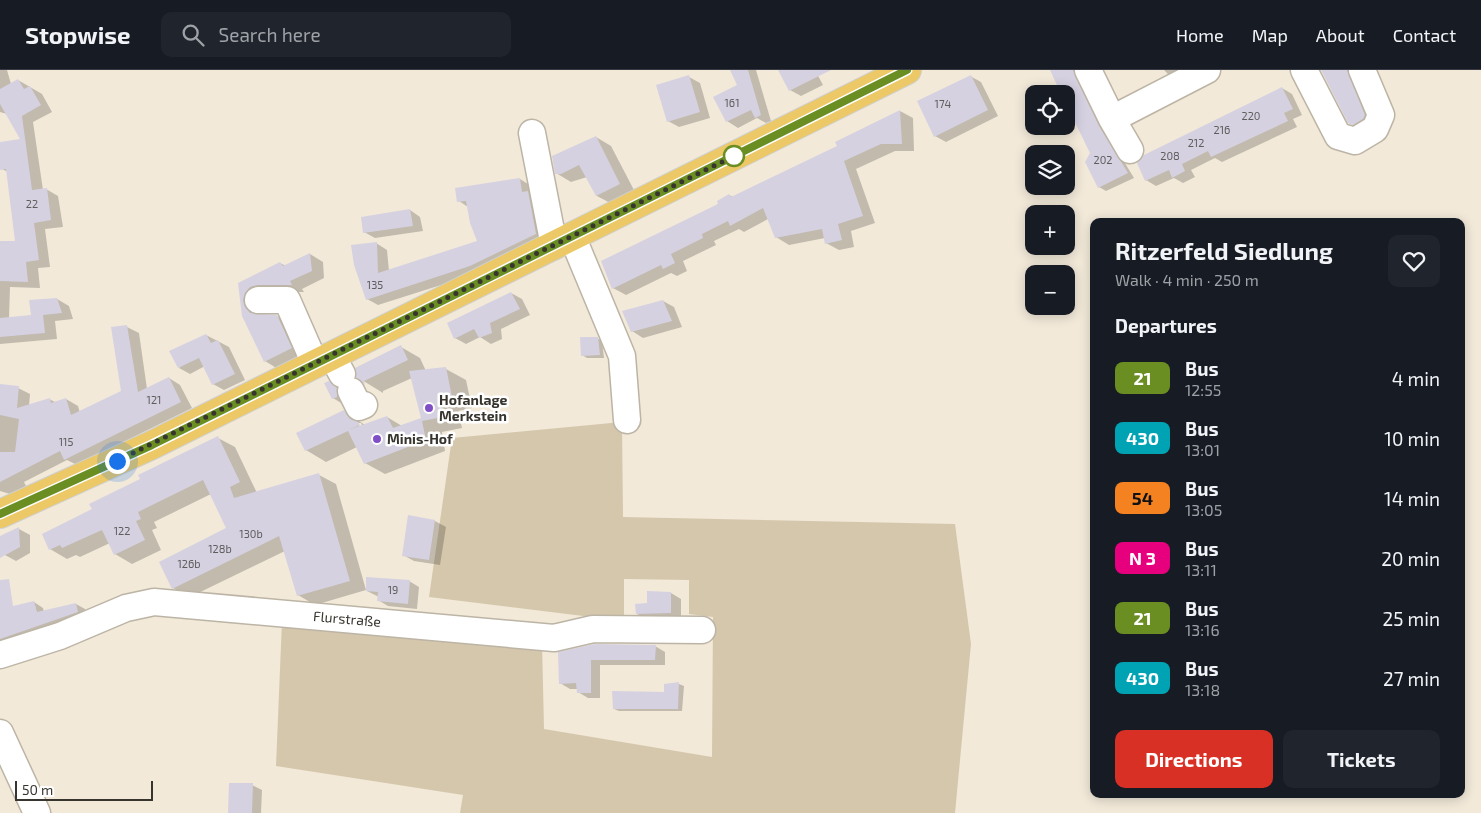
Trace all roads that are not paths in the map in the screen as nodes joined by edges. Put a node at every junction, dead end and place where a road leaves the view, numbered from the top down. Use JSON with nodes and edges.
{"nodes":[{"id":1,"x":907,"y":70,"type":"edge"},
{"id":2,"x":1088,"y":70,"type":"edge"},
{"id":3,"x":1207,"y":70,"type":"edge"},
{"id":4,"x":1304,"y":70,"type":"edge"},
{"id":5,"x":1362,"y":70,"type":"edge"},
{"id":6,"x":1112,"y":119,"type":"junction"},
{"id":7,"x":532,"y":133,"type":"dead end"},
{"id":8,"x":1130,"y":150,"type":"dead end"},
{"id":9,"x":563,"y":241,"type":"junction"},
{"id":10,"x":258,"y":300,"type":"dead end"},
{"id":11,"x":341,"y":378,"type":"junction"},
{"id":12,"x":627,"y":420,"type":"dead end"},
{"id":13,"x":0,"y":514,"type":"edge"},
{"id":14,"x":702,"y":630,"type":"dead end"},
{"id":15,"x":0,"y":655,"type":"edge"},
{"id":16,"x":0,"y":733,"type":"edge"},
{"id":17,"x":37,"y":813,"type":"edge"}],
"edges":[{"from":1,"to":9,"type":"main road"},
{"from":2,"to":6,"type":"street"},
{"from":3,"to":6,"type":"street"},
{"from":4,"to":5,"type":"street"},
{"from":6,"to":8,"type":"street"},
{"from":7,"to":9,"type":"street"},
{"from":9,"to":11,"type":"main road"},
{"from":9,"to":12,"type":"street"},
{"from":10,"to":11,"type":"street"},
{"from":11,"to":13,"type":"main road"},
{"from":14,"to":15,"type":"street","name":"Flurstraße"},
{"from":16,"to":17,"type":"street"}]}
